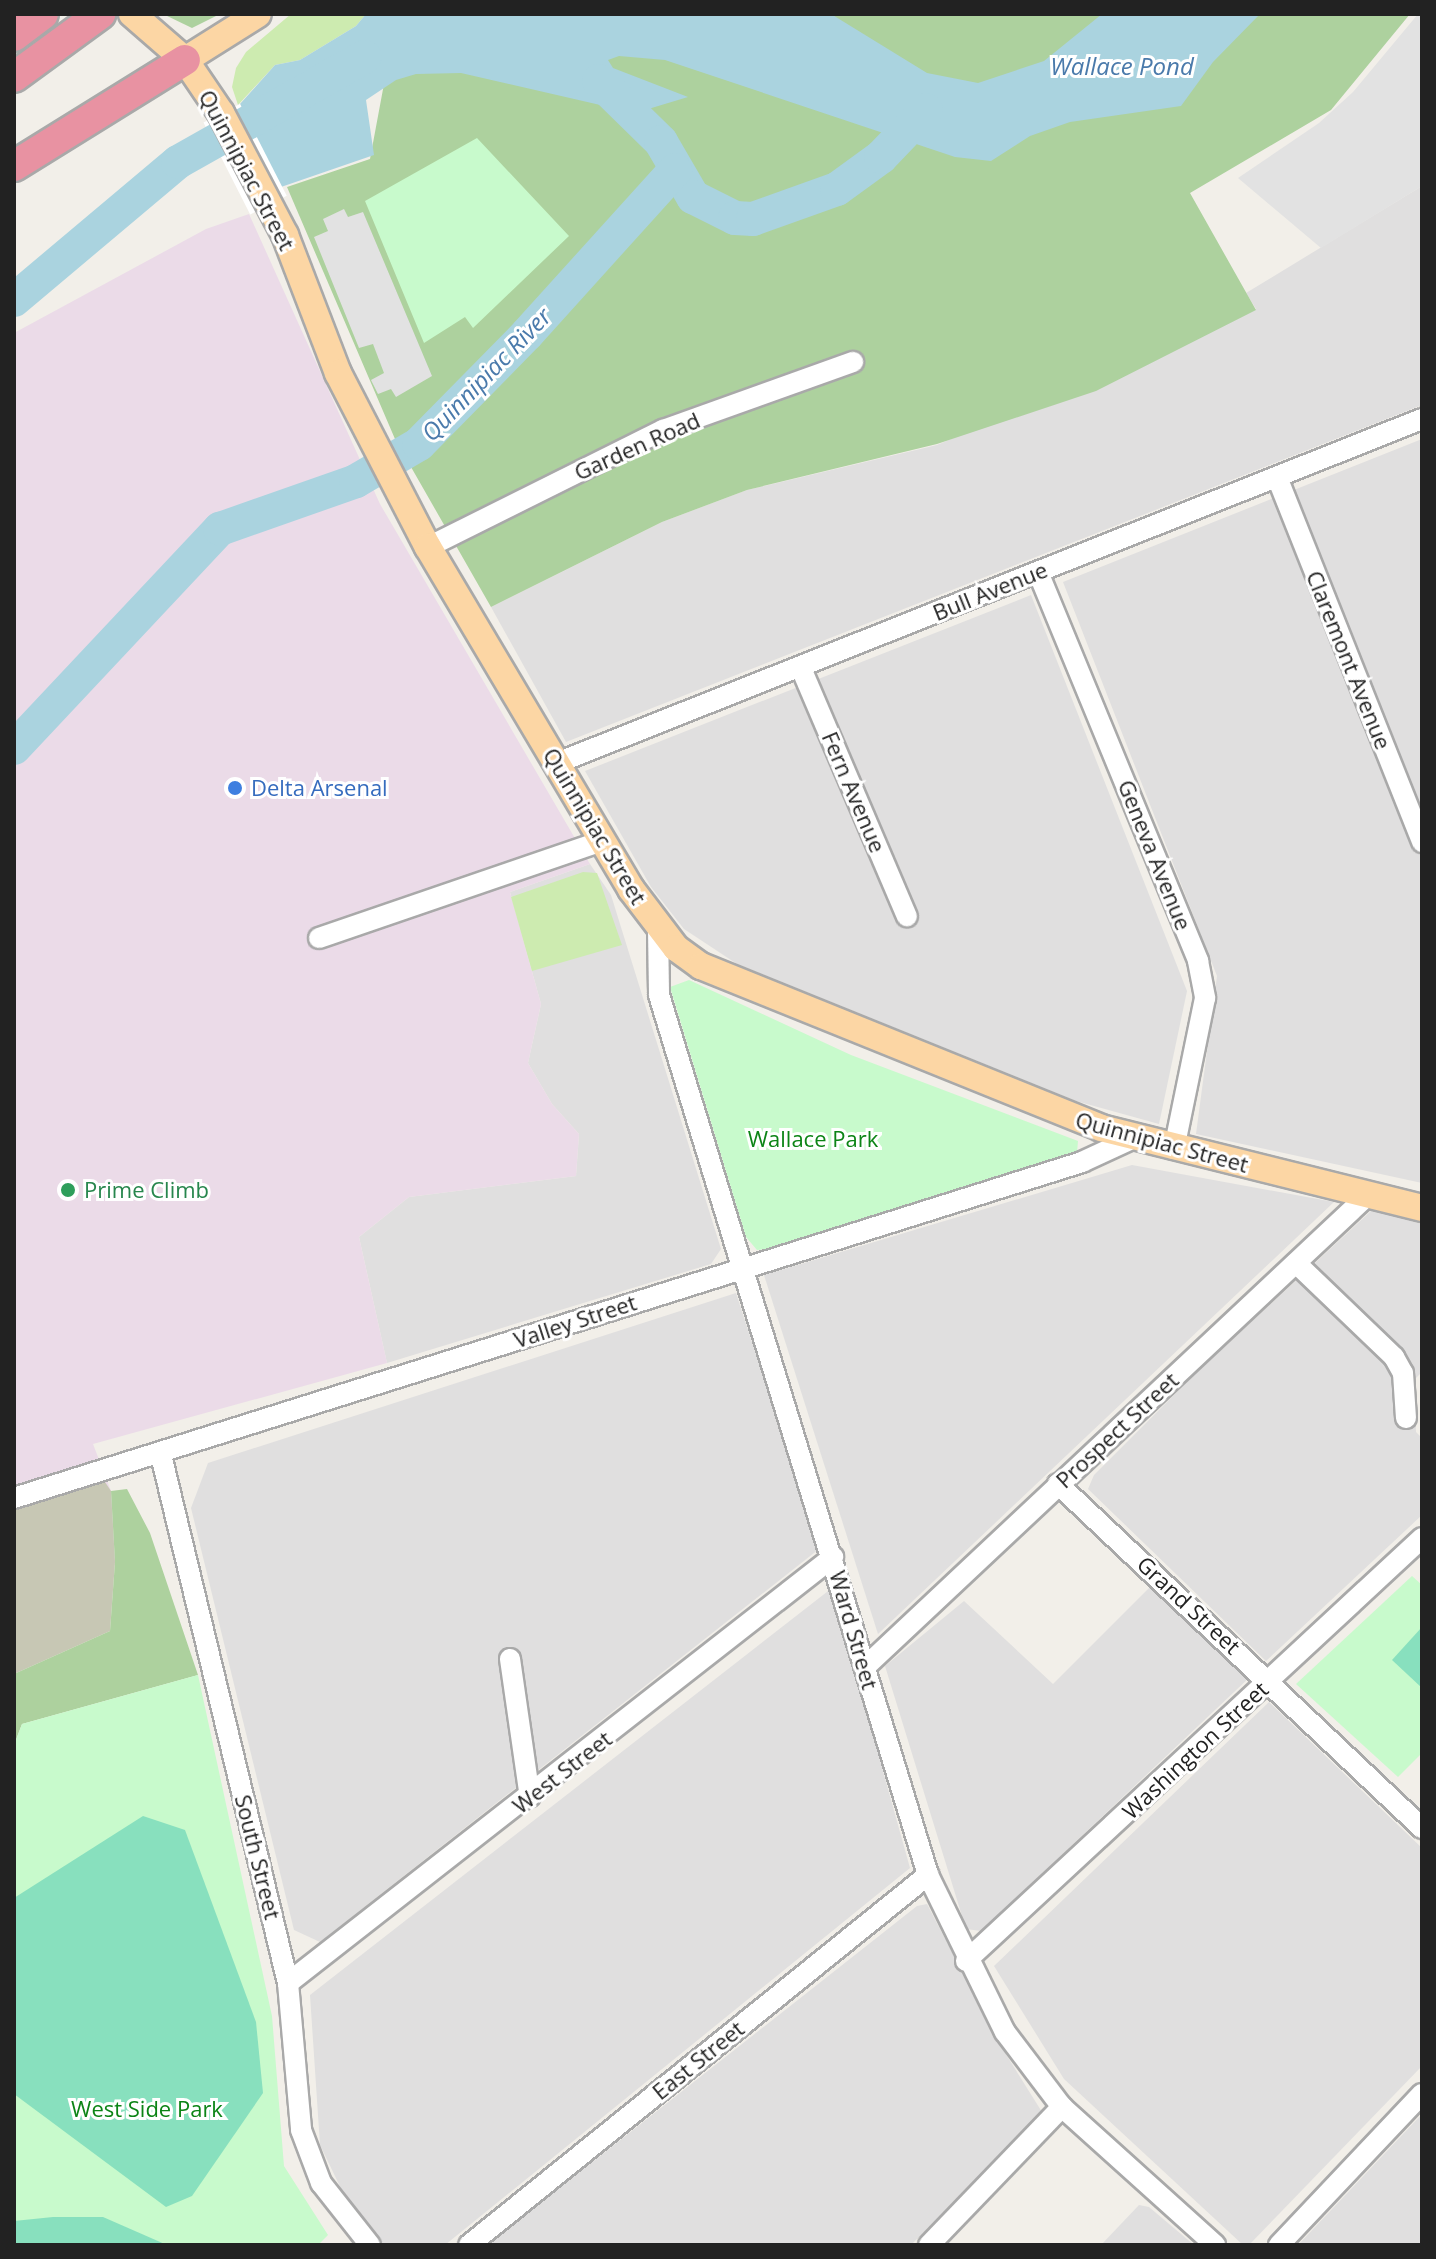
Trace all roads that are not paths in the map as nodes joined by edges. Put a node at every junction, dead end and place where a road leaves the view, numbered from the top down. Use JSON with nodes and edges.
{"nodes":[{"id":1,"x":43,"y":14,"type":"edge"},
{"id":2,"x":100,"y":14,"type":"edge"},
{"id":3,"x":132,"y":14,"type":"edge"},
{"id":4,"x":258,"y":14,"type":"edge"},
{"id":5,"x":14,"y":36,"type":"edge"},
{"id":6,"x":185,"y":60,"type":"junction"},
{"id":7,"x":14,"y":77,"type":"edge"},
{"id":8,"x":14,"y":166,"type":"edge"},
{"id":9,"x":853,"y":362,"type":"dead end"},
{"id":10,"x":1422,"y":419,"type":"edge"},
{"id":11,"x":1277,"y":477,"type":"junction"},
{"id":12,"x":428,"y":547,"type":"junction"},
{"id":13,"x":1038,"y":572,"type":"junction"},
{"id":14,"x":801,"y":668,"type":"junction"},
{"id":15,"x":557,"y":763,"type":"junction"},
{"id":16,"x":603,"y":841,"type":"junction"},
{"id":17,"x":1422,"y":842,"type":"edge"},
{"id":18,"x":907,"y":916,"type":"dead end"},
{"id":19,"x":658,"y":929,"type":"junction"},
{"id":20,"x":319,"y":938,"type":"dead end"},
{"id":21,"x":1134,"y":1138,"type":"junction"},
{"id":22,"x":1174,"y":1149,"type":"junction"},
{"id":23,"x":1369,"y":1194,"type":"junction"},
{"id":24,"x":1422,"y":1208,"type":"edge"},
{"id":25,"x":1296,"y":1263,"type":"junction"},
{"id":26,"x":744,"y":1266,"type":"junction"},
{"id":27,"x":1406,"y":1418,"type":"dead end"},
{"id":28,"x":161,"y":1455,"type":"junction"},
{"id":29,"x":1058,"y":1484,"type":"junction"},
{"id":30,"x":14,"y":1498,"type":"edge"},
{"id":31,"x":1422,"y":1538,"type":"edge"},
{"id":32,"x":833,"y":1557,"type":"junction"},
{"id":33,"x":510,"y":1659,"type":"dead end"},
{"id":34,"x":865,"y":1667,"type":"junction"},
{"id":35,"x":1270,"y":1681,"type":"junction"},
{"id":36,"x":530,"y":1797,"type":"junction"},
{"id":37,"x":1422,"y":1828,"type":"edge"},
{"id":38,"x":928,"y":1875,"type":"junction"},
{"id":39,"x":966,"y":1961,"type":"junction"},
{"id":40,"x":288,"y":1983,"type":"junction"},
{"id":41,"x":1422,"y":2094,"type":"edge"},
{"id":42,"x":1062,"y":2107,"type":"junction"},
{"id":43,"x":370,"y":2245,"type":"edge"},
{"id":44,"x":469,"y":2245,"type":"edge"},
{"id":45,"x":929,"y":2245,"type":"edge"},
{"id":46,"x":1215,"y":2245,"type":"edge"},
{"id":47,"x":1279,"y":2245,"type":"edge"}],
"edges":[{"from":1,"to":5,"type":"highway"},
{"from":2,"to":7,"type":"highway"},
{"from":3,"to":6,"type":"main road","name":"Quinnipiac Street"},
{"from":4,"to":6,"type":"main road"},
{"from":6,"to":8,"type":"highway"},
{"from":6,"to":12,"type":"main road","name":"Quinnipiac Street"},
{"from":9,"to":12,"type":"street","name":"Garden Road"},
{"from":10,"to":11,"type":"street","name":"Bull Avenue"},
{"from":11,"to":13,"type":"street","name":"Bull Avenue"},
{"from":11,"to":17,"type":"street","name":"Claremont Avenue"},
{"from":12,"to":15,"type":"main road","name":"Quinnipiac Street"},
{"from":13,"to":14,"type":"street","name":"Bull Avenue"},
{"from":13,"to":22,"type":"street","name":"Geneva Avenue"},
{"from":14,"to":15,"type":"street","name":"Bull Avenue"},
{"from":14,"to":18,"type":"street","name":"Fern Avenue"},
{"from":15,"to":16,"type":"main road","name":"Quinnipiac Street"},
{"from":16,"to":19,"type":"main road","name":"Quinnipiac Street"},
{"from":16,"to":20,"type":"street"},
{"from":19,"to":21,"type":"main road","name":"Quinnipiac Street"},
{"from":19,"to":26,"type":"street","name":"Ward Street"},
{"from":21,"to":22,"type":"main road","name":"Quinnipiac Street"},
{"from":21,"to":26,"type":"street","name":"Valley Street"},
{"from":22,"to":23,"type":"main road","name":"Quinnipiac Street"},
{"from":23,"to":24,"type":"main road","name":"Quinnipiac Street"},
{"from":23,"to":25,"type":"street","name":"Prospect Street"},
{"from":25,"to":27,"type":"street"},
{"from":25,"to":29,"type":"street","name":"Prospect Street"},
{"from":26,"to":28,"type":"street","name":"Valley Street"},
{"from":26,"to":32,"type":"street","name":"Ward Street"},
{"from":28,"to":30,"type":"street","name":"Valley Street"},
{"from":28,"to":40,"type":"street","name":"South Street"},
{"from":29,"to":34,"type":"street","name":"Prospect Street"},
{"from":29,"to":35,"type":"street","name":"Grand Street"},
{"from":31,"to":35,"type":"street","name":"Washington Street"},
{"from":32,"to":34,"type":"street","name":"Ward Street"},
{"from":32,"to":36,"type":"street","name":"West Street"},
{"from":33,"to":36,"type":"street"},
{"from":34,"to":38,"type":"street","name":"Ward Street"},
{"from":35,"to":37,"type":"street","name":"Grand Street"},
{"from":35,"to":39,"type":"street","name":"Washington Street"},
{"from":36,"to":40,"type":"street","name":"West Street"},
{"from":38,"to":39,"type":"street","name":"Ward Street"},
{"from":38,"to":44,"type":"street","name":"East Street"},
{"from":39,"to":42,"type":"street","name":"Ward Street"},
{"from":40,"to":43,"type":"street","name":"South Street"},
{"from":41,"to":47,"type":"street"},
{"from":42,"to":45,"type":"street"},
{"from":42,"to":46,"type":"street","name":"Ward Street"}]}
